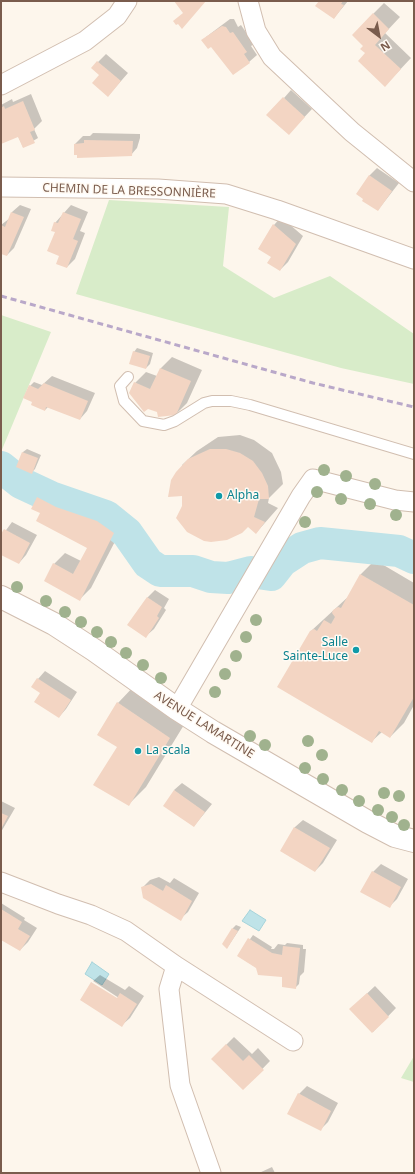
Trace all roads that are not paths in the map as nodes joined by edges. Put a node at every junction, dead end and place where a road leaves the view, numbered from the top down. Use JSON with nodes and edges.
{"nodes":[{"id":1,"x":128,"y":1,"type":"edge"},
{"id":2,"x":248,"y":1,"type":"edge"},
{"id":3,"x":1,"y":85,"type":"edge"},
{"id":4,"x":414,"y":182,"type":"edge"},
{"id":5,"x":1,"y":187,"type":"edge"},
{"id":6,"x":414,"y":259,"type":"edge"},
{"id":7,"x":128,"y":378,"type":"dead end"},
{"id":8,"x":414,"y":454,"type":"edge"},
{"id":9,"x":414,"y":502,"type":"edge"},
{"id":10,"x":1,"y":597,"type":"edge"},
{"id":11,"x":177,"y":710,"type":"junction"},
{"id":12,"x":414,"y":841,"type":"edge"},
{"id":13,"x":1,"y":882,"type":"edge"},
{"id":14,"x":176,"y":966,"type":"junction"},
{"id":15,"x":293,"y":1041,"type":"dead end"},
{"id":16,"x":211,"y":1173,"type":"edge"}],
"edges":[{"from":1,"to":3,"type":"street"},
{"from":2,"to":4,"type":"street"},
{"from":5,"to":6,"type":"street","name":"CHEMIN DE LA BRESSONNIÈRE"},
{"from":7,"to":8,"type":"lane"},
{"from":9,"to":11,"type":"street"},
{"from":10,"to":11,"type":"street","name":"AVENUE LAMARTINE"},
{"from":11,"to":12,"type":"street","name":"AVENUE LAMARTINE"},
{"from":13,"to":14,"type":"street"},
{"from":14,"to":15,"type":"street"},
{"from":14,"to":16,"type":"street"}]}
